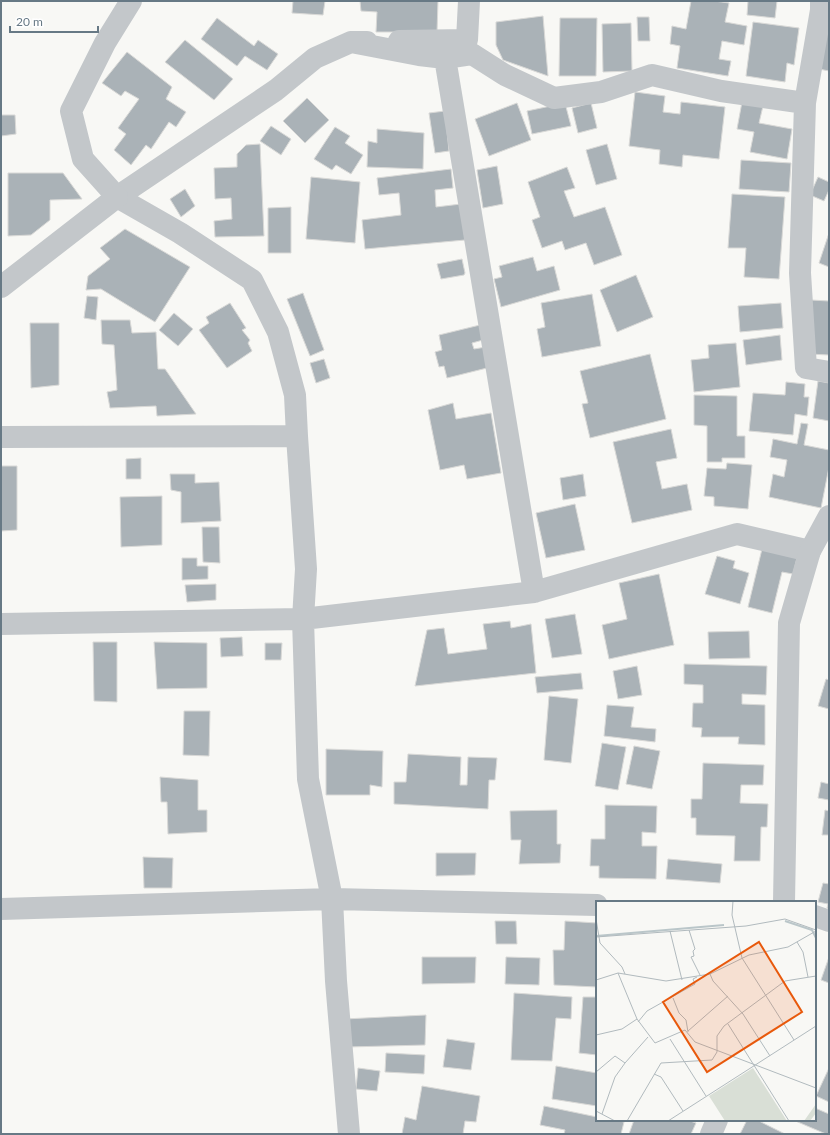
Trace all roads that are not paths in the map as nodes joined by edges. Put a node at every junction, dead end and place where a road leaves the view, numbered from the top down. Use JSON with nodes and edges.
{"nodes":[{"id":1,"x":131,"y":1,"type":"edge"},
{"id":2,"x":469,"y":1,"type":"edge"},
{"id":3,"x":821,"y":1,"type":"edge"},
{"id":4,"x":351,"y":42,"type":"junction"},
{"id":5,"x":445,"y":58,"type":"junction"},
{"id":6,"x":805,"y":103,"type":"junction"},
{"id":7,"x":117,"y":197,"type":"junction"},
{"id":8,"x":1,"y":287,"type":"edge"},
{"id":9,"x":829,"y":372,"type":"edge"},
{"id":10,"x":297,"y":436,"type":"junction"},
{"id":11,"x":1,"y":438,"type":"edge"},
{"id":12,"x":829,"y":516,"type":"edge"},
{"id":13,"x":810,"y":551,"type":"junction"},
{"id":14,"x":534,"y":592,"type":"junction"},
{"id":15,"x":303,"y":619,"type":"junction"},
{"id":16,"x":1,"y":624,"type":"edge"},
{"id":17,"x":332,"y":899,"type":"junction"},
{"id":18,"x":784,"y":901,"type":"edge"},
{"id":19,"x":596,"y":905,"type":"edge"},
{"id":20,"x":1,"y":909,"type":"edge"},
{"id":21,"x":816,"y":916,"type":"edge"},
{"id":22,"x":829,"y":921,"type":"edge"},
{"id":23,"x":717,"y":1121,"type":"edge"},
{"id":24,"x":349,"y":1134,"type":"edge"},
{"id":25,"x":712,"y":1134,"type":"edge"}],
"edges":[{"from":1,"to":7,"type":"street"},
{"from":2,"to":4,"type":"street"},
{"from":3,"to":6,"type":"street"},
{"from":4,"to":5,"type":"street"},
{"from":4,"to":7,"type":"street"},
{"from":5,"to":6,"type":"street"},
{"from":5,"to":14,"type":"street"},
{"from":6,"to":9,"type":"street"},
{"from":7,"to":8,"type":"street"},
{"from":7,"to":10,"type":"street"},
{"from":10,"to":11,"type":"street"},
{"from":10,"to":15,"type":"street"},
{"from":12,"to":13,"type":"street"},
{"from":13,"to":14,"type":"street"},
{"from":13,"to":18,"type":"street"},
{"from":14,"to":15,"type":"street"},
{"from":15,"to":16,"type":"street"},
{"from":15,"to":17,"type":"street"},
{"from":17,"to":19,"type":"street"},
{"from":17,"to":20,"type":"street"},
{"from":17,"to":24,"type":"street"},
{"from":21,"to":22,"type":"street"},
{"from":23,"to":25,"type":"street"}]}
